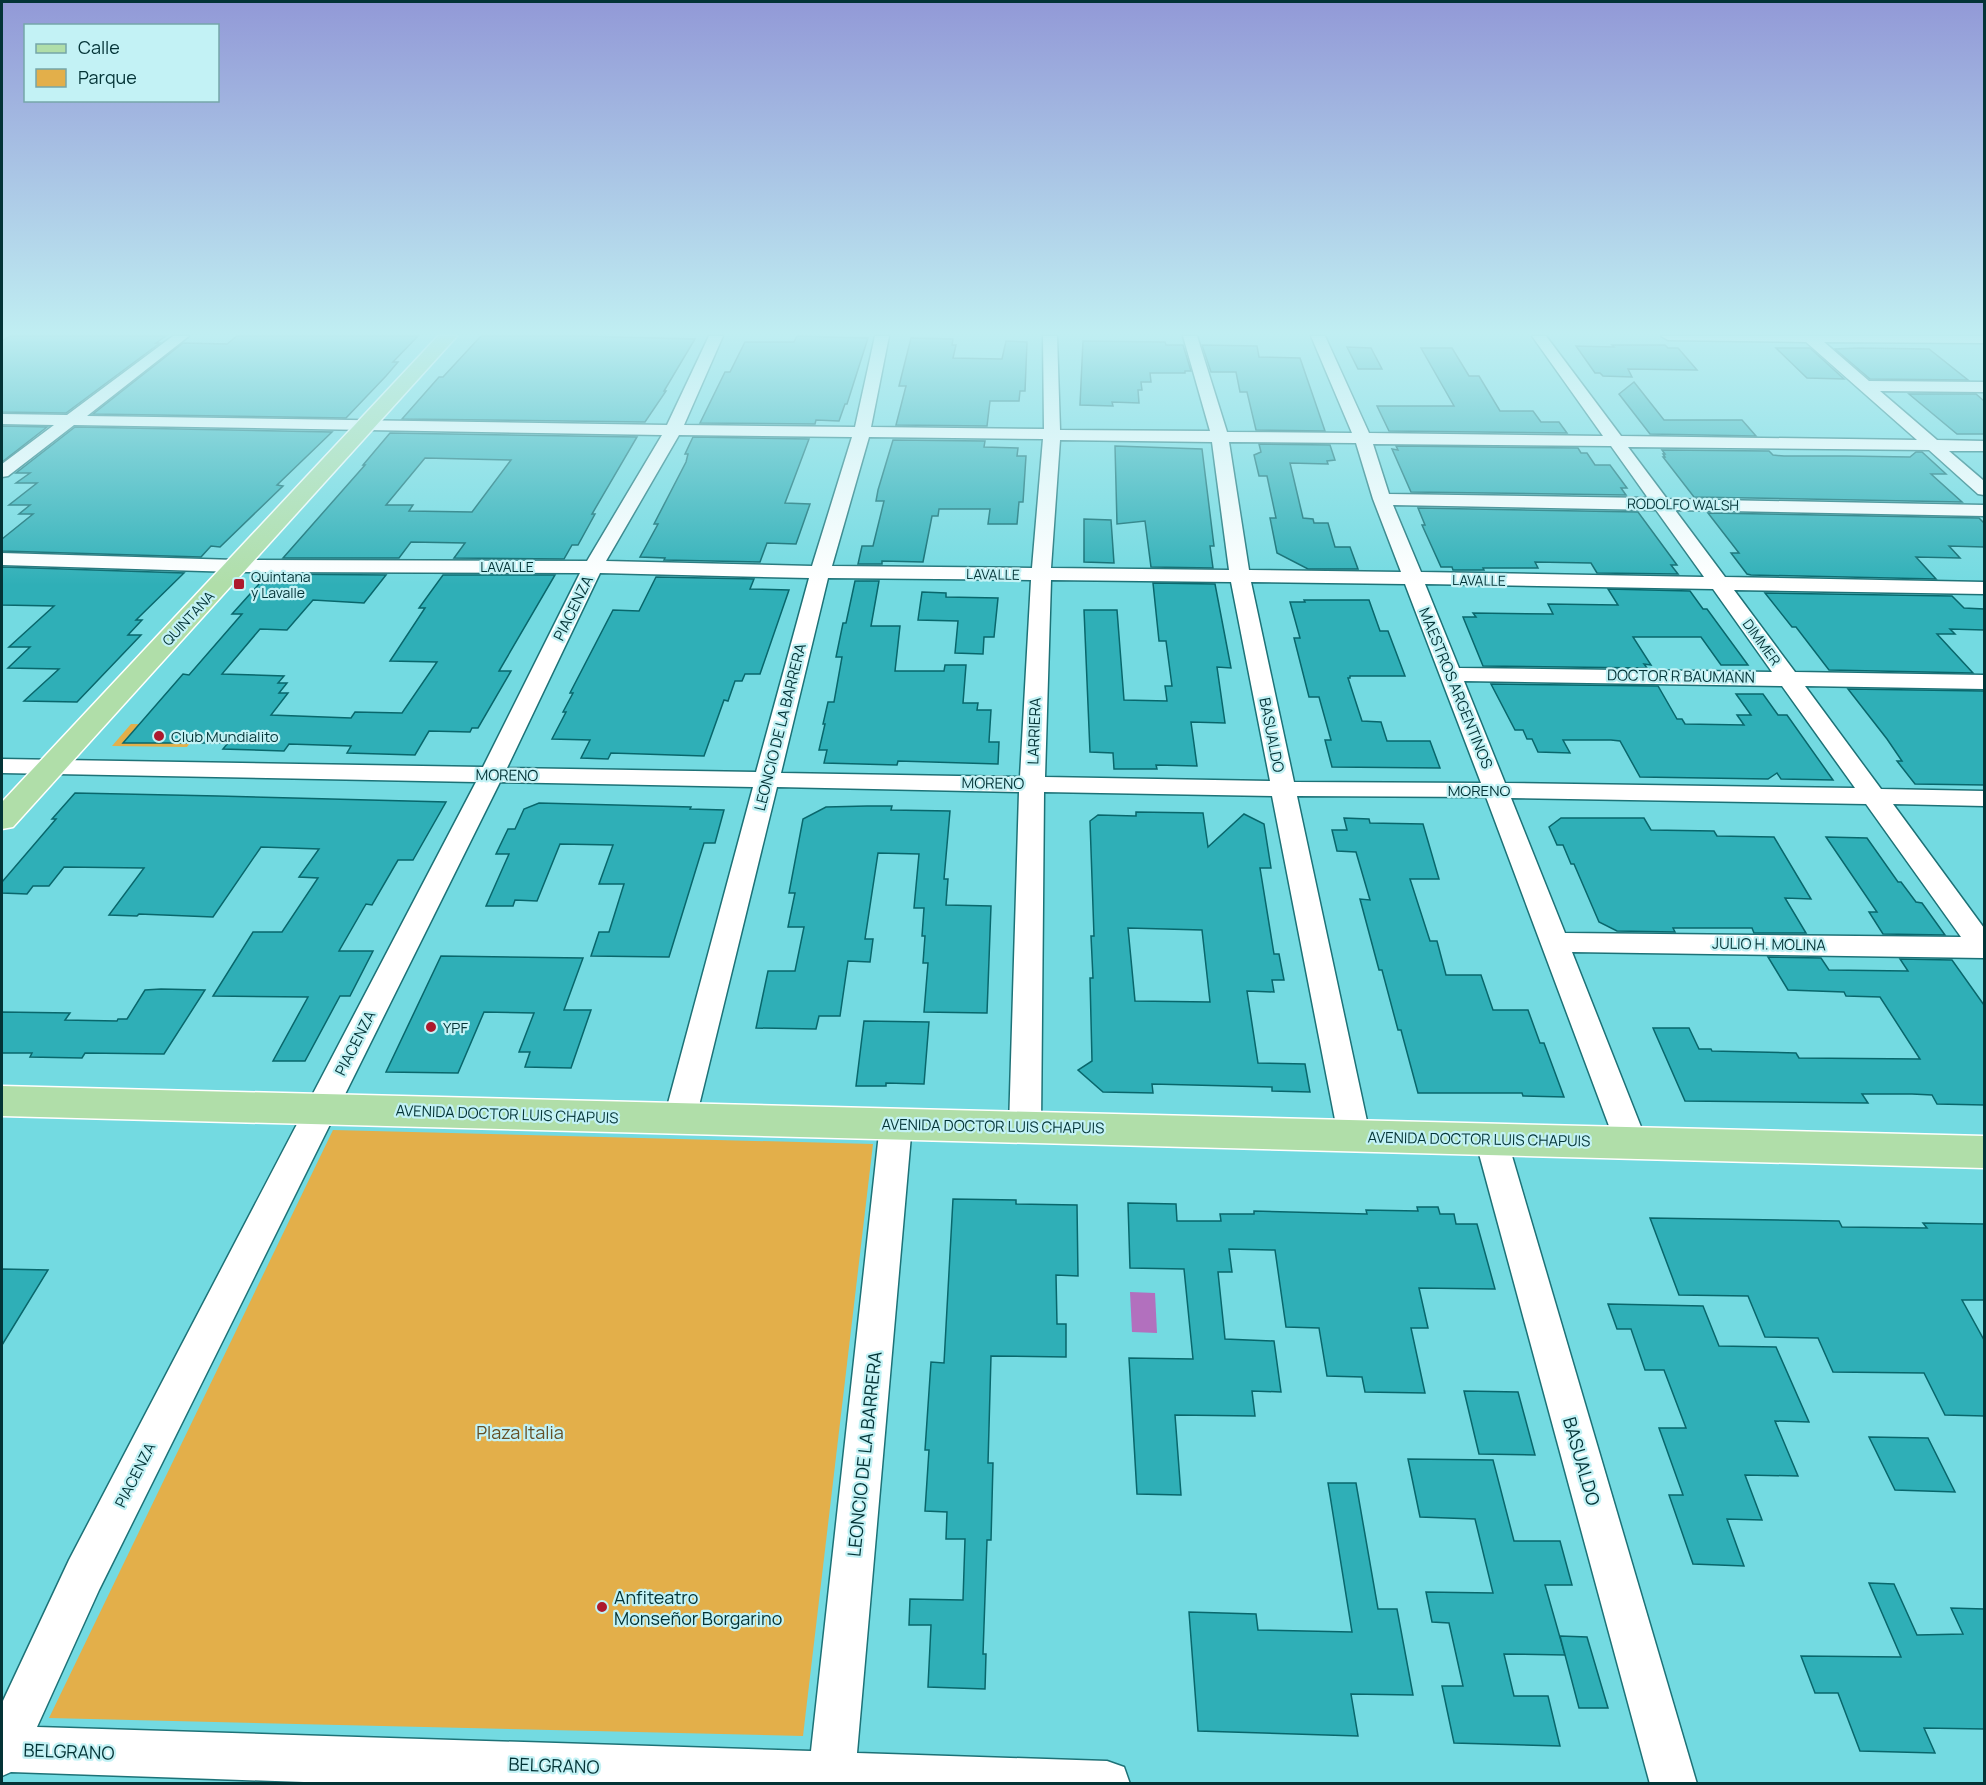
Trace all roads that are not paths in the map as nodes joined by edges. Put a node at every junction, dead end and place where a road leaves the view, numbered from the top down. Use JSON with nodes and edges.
{"nodes":[{"id":1,"x":23,"y":419,"type":"edge"},
{"id":2,"x":371,"y":419,"type":"edge"},
{"id":3,"x":678,"y":419,"type":"edge"},
{"id":4,"x":865,"y":419,"type":"edge"},
{"id":5,"x":1052,"y":419,"type":"edge"},
{"id":6,"x":1215,"y":419,"type":"edge"},
{"id":7,"x":1355,"y":419,"type":"edge"},
{"id":8,"x":1600,"y":419,"type":"edge"},
{"id":9,"x":1903,"y":419,"type":"edge"},
{"id":10,"x":71,"y":420,"type":"junction"},
{"id":11,"x":365,"y":426,"type":"junction"},
{"id":12,"x":673,"y":430,"type":"junction"},
{"id":13,"x":862,"y":432,"type":"junction"},
{"id":14,"x":1052,"y":435,"type":"junction"},
{"id":15,"x":1220,"y":436,"type":"junction"},
{"id":16,"x":1363,"y":438,"type":"junction"},
{"id":17,"x":1616,"y":442,"type":"junction"},
{"id":18,"x":1933,"y":446,"type":"junction"},
{"id":19,"x":1984,"y":446,"type":"edge"},
{"id":20,"x":2,"y":472,"type":"edge"},
{"id":21,"x":1984,"y":490,"type":"edge"},
{"id":22,"x":1382,"y":499,"type":"junction"},
{"id":23,"x":1661,"y":503,"type":"junction"},
{"id":24,"x":1984,"y":510,"type":"edge"},
{"id":25,"x":2,"y":559,"type":"edge"},
{"id":26,"x":236,"y":566,"type":"junction"},
{"id":27,"x":593,"y":567,"type":"junction"},
{"id":28,"x":820,"y":572,"type":"junction"},
{"id":29,"x":1041,"y":574,"type":"junction"},
{"id":30,"x":1240,"y":576,"type":"junction"},
{"id":31,"x":1412,"y":578,"type":"junction"},
{"id":32,"x":1720,"y":584,"type":"junction"},
{"id":33,"x":1984,"y":588,"type":"edge"},
{"id":34,"x":1449,"y":674,"type":"junction"},
{"id":35,"x":1788,"y":678,"type":"junction"},
{"id":36,"x":1984,"y":682,"type":"edge"},
{"id":37,"x":2,"y":766,"type":"edge"},
{"id":38,"x":51,"y":766,"type":"junction"},
{"id":39,"x":492,"y":774,"type":"junction"},
{"id":40,"x":767,"y":779,"type":"junction"},
{"id":41,"x":1032,"y":784,"type":"junction"},
{"id":42,"x":1282,"y":789,"type":"junction"},
{"id":43,"x":1496,"y":789,"type":"junction"},
{"id":44,"x":1874,"y":795,"type":"junction"},
{"id":45,"x":1984,"y":798,"type":"edge"},
{"id":46,"x":2,"y":820,"type":"edge"},
{"id":47,"x":1554,"y":942,"type":"junction"},
{"id":48,"x":1984,"y":947,"type":"edge"},
{"id":49,"x":2,"y":1101,"type":"edge"},
{"id":50,"x":322,"y":1109,"type":"junction"},
{"id":51,"x":680,"y":1118,"type":"junction"},
{"id":52,"x":896,"y":1124,"type":"junction"},
{"id":53,"x":1025,"y":1127,"type":"junction"},
{"id":54,"x":1354,"y":1135,"type":"junction"},
{"id":55,"x":1491,"y":1139,"type":"junction"},
{"id":56,"x":1631,"y":1142,"type":"junction"},
{"id":57,"x":1984,"y":1152,"type":"edge"},
{"id":58,"x":2,"y":1750,"type":"edge"},
{"id":59,"x":832,"y":1778,"type":"edge"},
{"id":60,"x":1107,"y":1784,"type":"edge"},
{"id":61,"x":1674,"y":1784,"type":"edge"}],
"edges":[{"from":1,"to":10,"type":"street"},
{"from":2,"to":11,"type":"main road","name":"QUINTANA"},
{"from":3,"to":12,"type":"street","name":"PIACENZA"},
{"from":4,"to":13,"type":"street","name":"LEONCIO DE LA BARRERA"},
{"from":5,"to":14,"type":"street","name":"LARRIERA"},
{"from":6,"to":15,"type":"street","name":"BASUALDO"},
{"from":7,"to":16,"type":"street","name":"MAESTROS ARGENTINOS"},
{"from":8,"to":17,"type":"street","name":"DIMMER"},
{"from":9,"to":18,"type":"street"},
{"from":10,"to":11,"type":"street"},
{"from":10,"to":20,"type":"street"},
{"from":11,"to":12,"type":"street"},
{"from":11,"to":26,"type":"main road","name":"QUINTANA"},
{"from":12,"to":13,"type":"street"},
{"from":12,"to":27,"type":"street","name":"PIACENZA"},
{"from":13,"to":14,"type":"street"},
{"from":13,"to":28,"type":"street","name":"LEONCIO DE LA BARRERA"},
{"from":14,"to":15,"type":"street"},
{"from":14,"to":29,"type":"street","name":"LARRIERA"},
{"from":15,"to":16,"type":"street"},
{"from":15,"to":30,"type":"street","name":"BASUALDO"},
{"from":16,"to":17,"type":"street"},
{"from":16,"to":22,"type":"street","name":"MAESTROS ARGENTINOS"},
{"from":17,"to":18,"type":"street"},
{"from":17,"to":23,"type":"street","name":"DIMMER"},
{"from":18,"to":19,"type":"street"},
{"from":18,"to":21,"type":"street"},
{"from":22,"to":23,"type":"street","name":"RODOLFO WALSH"},
{"from":22,"to":31,"type":"street","name":"MAESTROS ARGENTINOS"},
{"from":23,"to":24,"type":"street","name":"RODOLFO WALSH"},
{"from":23,"to":32,"type":"street","name":"DIMMER"},
{"from":25,"to":26,"type":"street","name":"LAVALLE"},
{"from":26,"to":27,"type":"street","name":"LAVALLE"},
{"from":26,"to":38,"type":"main road","name":"QUINTANA"},
{"from":27,"to":28,"type":"street","name":"LAVALLE"},
{"from":27,"to":39,"type":"street","name":"PIACENZA"},
{"from":28,"to":29,"type":"street","name":"LAVALLE"},
{"from":28,"to":40,"type":"street","name":"LEONCIO DE LA BARRERA"},
{"from":29,"to":30,"type":"street","name":"LAVALLE"},
{"from":29,"to":41,"type":"street","name":"LARRIERA"},
{"from":30,"to":31,"type":"street","name":"LAVALLE"},
{"from":30,"to":42,"type":"street","name":"BASUALDO"},
{"from":31,"to":32,"type":"street","name":"LAVALLE"},
{"from":31,"to":34,"type":"street","name":"MAESTROS ARGENTINOS"},
{"from":32,"to":33,"type":"street","name":"LAVALLE"},
{"from":32,"to":35,"type":"street","name":"DIMMER"},
{"from":34,"to":35,"type":"street","name":"DOCTOR R BAUMANN"},
{"from":34,"to":43,"type":"street","name":"MAESTROS ARGENTINOS"},
{"from":35,"to":36,"type":"street","name":"DOCTOR R BAUMANN"},
{"from":35,"to":44,"type":"street","name":"DIMMER"},
{"from":37,"to":38,"type":"street","name":"MORENO"},
{"from":38,"to":39,"type":"street","name":"MORENO"},
{"from":38,"to":46,"type":"main road","name":"QUINTANA"},
{"from":39,"to":40,"type":"street","name":"MORENO"},
{"from":39,"to":50,"type":"street","name":"PIACENZA"},
{"from":40,"to":41,"type":"street","name":"MORENO"},
{"from":40,"to":51,"type":"street","name":"LEONCIO DE LA BARRERA"},
{"from":41,"to":42,"type":"street","name":"MORENO"},
{"from":41,"to":53,"type":"street","name":"LARRIERA"},
{"from":42,"to":43,"type":"street","name":"MORENO"},
{"from":42,"to":54,"type":"street","name":"BASUALDO"},
{"from":43,"to":44,"type":"street","name":"MORENO"},
{"from":43,"to":47,"type":"street","name":"MAESTROS ARGENTINOS"},
{"from":44,"to":45,"type":"street","name":"MORENO"},
{"from":44,"to":48,"type":"street","name":"DIMMER"},
{"from":47,"to":48,"type":"street","name":"JULIO H. MOLINA"},
{"from":47,"to":56,"type":"street","name":"MAESTROS ARGENTINOS"},
{"from":49,"to":50,"type":"main road","name":"AVENIDA DOCTOR LUIS CHAPUIS"},
{"from":50,"to":51,"type":"main road","name":"AVENIDA DOCTOR LUIS CHAPUIS"},
{"from":50,"to":58,"type":"street","name":"PIACENZA"},
{"from":51,"to":52,"type":"main road","name":"AVENIDA DOCTOR LUIS CHAPUIS"},
{"from":52,"to":53,"type":"main road","name":"AVENIDA DOCTOR LUIS CHAPUIS"},
{"from":52,"to":59,"type":"street","name":"LEONCIO DE LA BARRERA"},
{"from":53,"to":54,"type":"main road","name":"AVENIDA DOCTOR LUIS CHAPUIS"},
{"from":54,"to":55,"type":"main road","name":"AVENIDA DOCTOR LUIS CHAPUIS"},
{"from":55,"to":56,"type":"main road","name":"AVENIDA DOCTOR LUIS CHAPUIS"},
{"from":55,"to":61,"type":"street","name":"BASUALDO"},
{"from":56,"to":57,"type":"main road","name":"AVENIDA DOCTOR LUIS CHAPUIS"},
{"from":58,"to":59,"type":"street","name":"BELGRANO"},
{"from":59,"to":60,"type":"street","name":"BELGRANO"}]}
